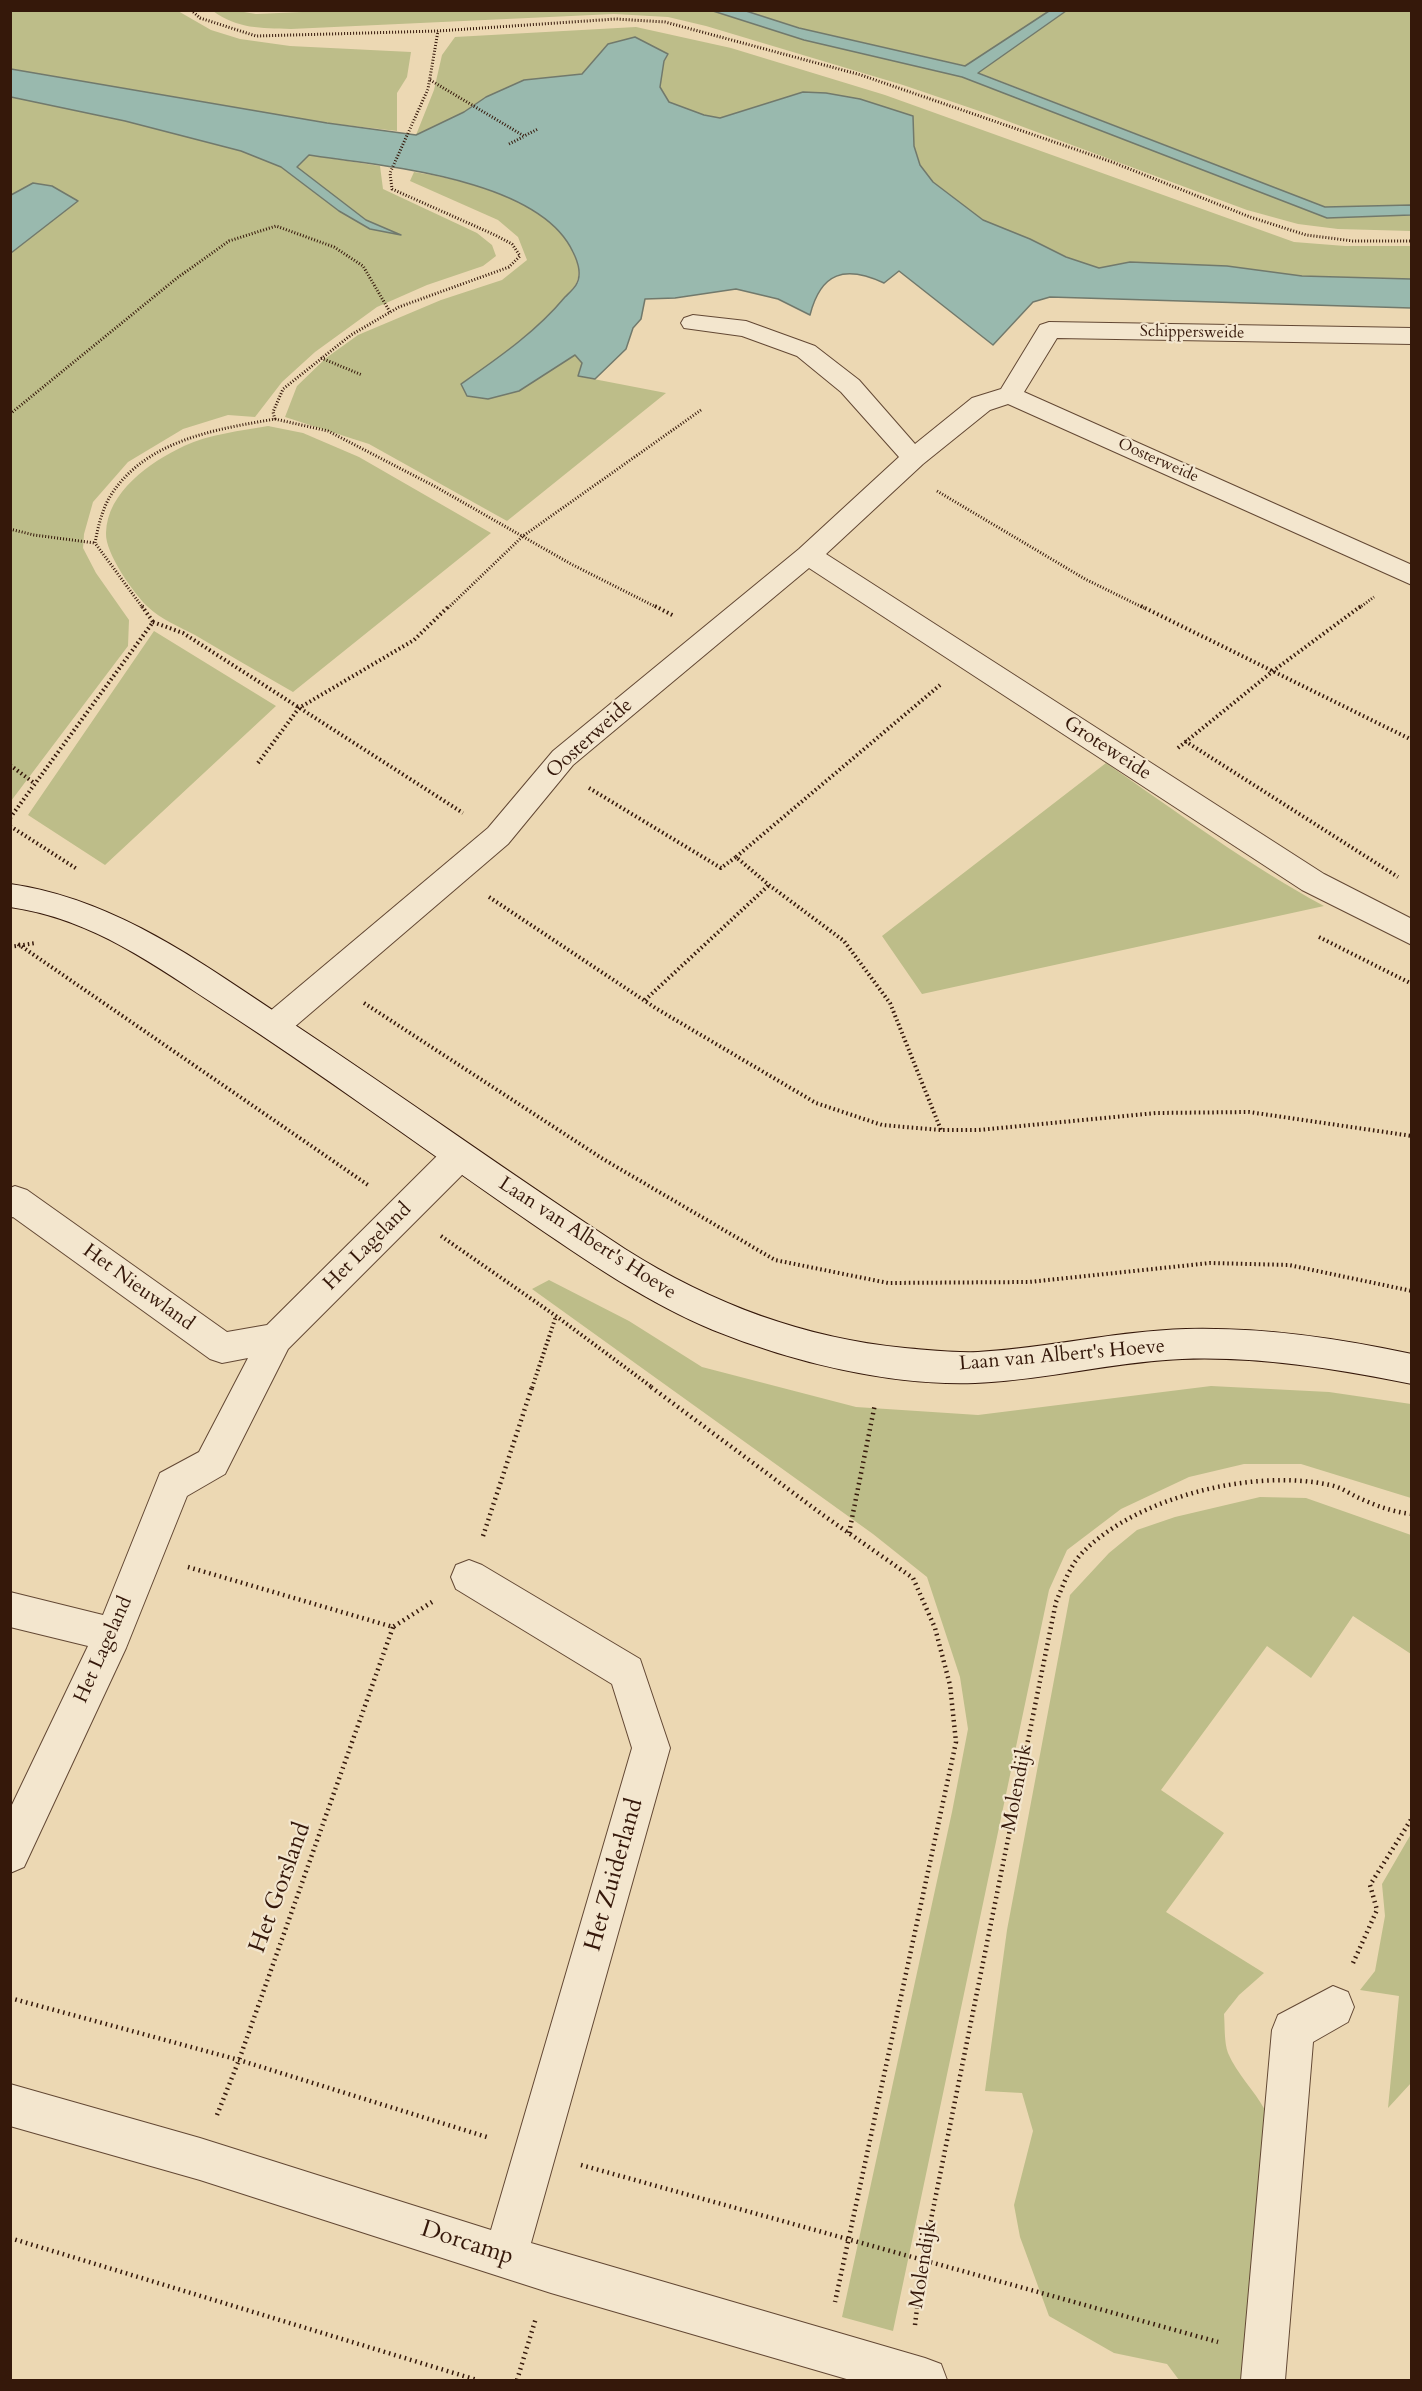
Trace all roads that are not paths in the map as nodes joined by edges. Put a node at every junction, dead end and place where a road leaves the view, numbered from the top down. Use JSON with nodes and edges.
{"nodes":[{"id":1,"x":693,"y":323,"type":"dead end"},
{"id":2,"x":1412,"y":336,"type":"edge"},
{"id":3,"x":1010,"y":395,"type":"junction"},
{"id":4,"x":908,"y":464,"type":"junction"},
{"id":5,"x":808,"y":555,"type":"junction"},
{"id":6,"x":1409,"y":575,"type":"edge"},
{"id":7,"x":10,"y":895,"type":"edge"},
{"id":8,"x":1412,"y":933,"type":"edge"},
{"id":9,"x":274,"y":1026,"type":"junction"},
{"id":10,"x":459,"y":1156,"type":"junction"},
{"id":11,"x":10,"y":1204,"type":"edge"},
{"id":12,"x":276,"y":1338,"type":"junction"},
{"id":13,"x":1412,"y":1368,"type":"edge"},
{"id":14,"x":469,"y":1577,"type":"road end"},
{"id":15,"x":10,"y":1609,"type":"edge"},
{"id":16,"x":113,"y":1635,"type":"junction"},
{"id":17,"x":10,"y":1852,"type":"edge"},
{"id":18,"x":1333,"y":2007,"type":"road end"},
{"id":19,"x":10,"y":2105,"type":"edge"},
{"id":20,"x":505,"y":2256,"type":"junction"},
{"id":21,"x":1264,"y":2368,"type":"edge"},
{"id":22,"x":916,"y":2378,"type":"edge"}],
"edges":[{"from":1,"to":4,"type":"street"},
{"from":2,"to":3,"type":"street","name":"Schippersweide"},
{"from":3,"to":4,"type":"street","name":"Oosterweide"},
{"from":3,"to":6,"type":"street","name":"Oosterweide"},
{"from":4,"to":5,"type":"street","name":"Oosterweide"},
{"from":5,"to":8,"type":"street","name":"Groteweide"},
{"from":5,"to":9,"type":"street","name":"Oosterweide"},
{"from":7,"to":9,"type":"street","name":"Laan van Albert's Hoeve"},
{"from":9,"to":10,"type":"street","name":"Laan van Albert's Hoeve"},
{"from":10,"to":12,"type":"street","name":"Het Lageland"},
{"from":10,"to":13,"type":"street","name":"Laan van Albert's Hoeve"},
{"from":11,"to":12,"type":"street","name":"Het Nieuwland"},
{"from":12,"to":16,"type":"street","name":"Het Lageland"},
{"from":14,"to":20,"type":"street","name":"Het Zuiderland"},
{"from":15,"to":16,"type":"street"},
{"from":16,"to":17,"type":"street","name":"Het Lageland"},
{"from":18,"to":21,"type":"street"},
{"from":19,"to":20,"type":"street","name":"Dorcamp"},
{"from":20,"to":22,"type":"street","name":"Dorcamp"}]}
